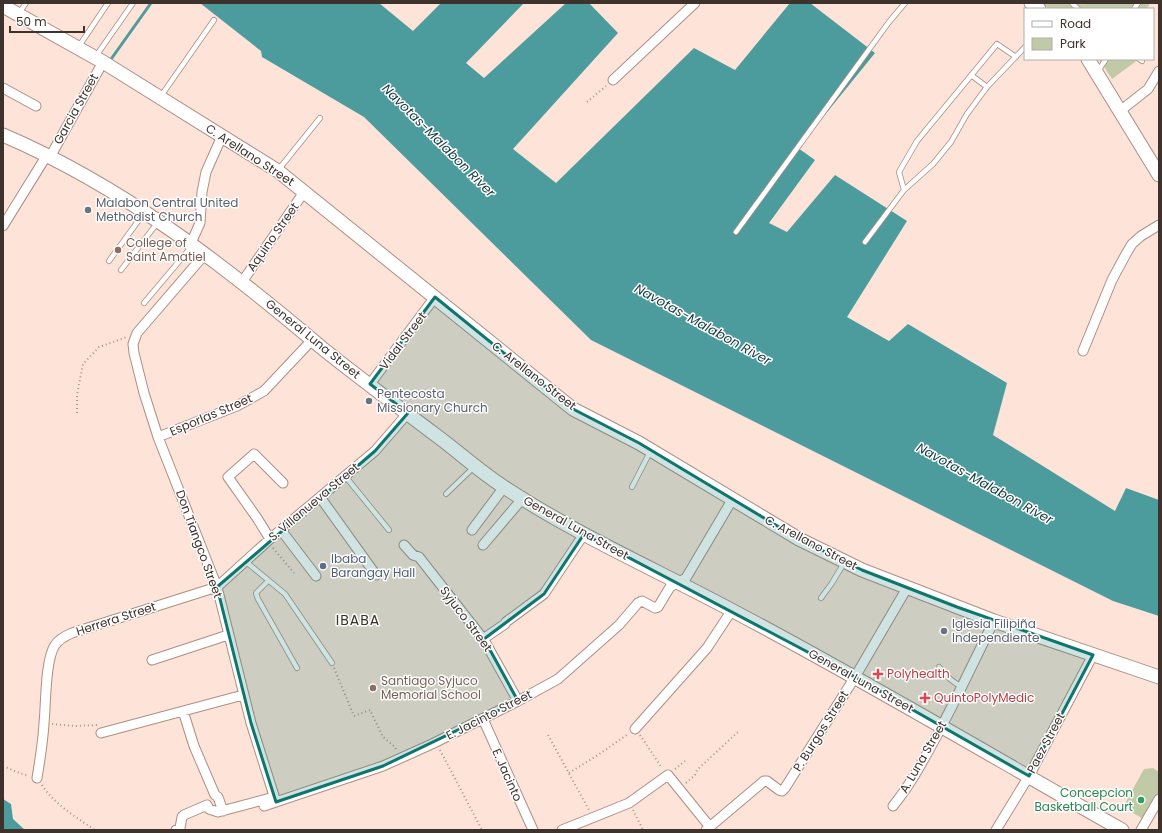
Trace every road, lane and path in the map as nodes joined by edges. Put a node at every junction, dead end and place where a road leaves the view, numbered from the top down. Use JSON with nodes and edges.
{"nodes":[{"id":1,"x":26,"y":3,"type":"edge"},
{"id":2,"x":108,"y":3,"type":"edge"},
{"id":3,"x":133,"y":3,"type":"edge"},
{"id":4,"x":695,"y":3,"type":"edge"},
{"id":5,"x":905,"y":3,"type":"edge"},
{"id":6,"x":3,"y":6,"type":"edge"},
{"id":7,"x":18,"y":14,"type":"junction"},
{"id":8,"x":214,"y":20,"type":"dead end"},
{"id":9,"x":1024,"y":47,"type":"edge"},
{"id":10,"x":78,"y":48,"type":"junction"},
{"id":11,"x":1016,"y":57,"type":"junction"},
{"id":12,"x":99,"y":60,"type":"junction"},
{"id":13,"x":1089,"y":60,"type":"edge"},
{"id":14,"x":1105,"y":60,"type":"edge"},
{"id":15,"x":1159,"y":71,"type":"edge"},
{"id":16,"x":1097,"y":73,"type":"junction"},
{"id":17,"x":971,"y":75,"type":"junction"},
{"id":18,"x":613,"y":80,"type":"joint"},
{"id":19,"x":988,"y":87,"type":"junction"},
{"id":20,"x":3,"y":88,"type":"edge"},
{"id":21,"x":160,"y":98,"type":"junction"},
{"id":22,"x":587,"y":102,"type":"dead end"},
{"id":23,"x":36,"y":106,"type":"dead end"},
{"id":24,"x":1120,"y":111,"type":"junction"},
{"id":25,"x":320,"y":118,"type":"dead end"},
{"id":26,"x":3,"y":135,"type":"edge"},
{"id":27,"x":222,"y":136,"type":"junction"},
{"id":28,"x":48,"y":156,"type":"junction"},
{"id":29,"x":278,"y":171,"type":"junction"},
{"id":30,"x":1159,"y":175,"type":"edge"},
{"id":31,"x":904,"y":190,"type":"junction"},
{"id":32,"x":304,"y":192,"type":"junction"},
{"id":33,"x":145,"y":212,"type":"junction"},
{"id":34,"x":159,"y":221,"type":"junction"},
{"id":35,"x":1159,"y":225,"type":"edge"},
{"id":36,"x":3,"y":226,"type":"edge"},
{"id":37,"x":736,"y":232,"type":"dead end"},
{"id":38,"x":866,"y":242,"type":"dead end"},
{"id":39,"x":192,"y":244,"type":"junction"},
{"id":40,"x":205,"y":254,"type":"junction"},
{"id":41,"x":109,"y":261,"type":"dead end"},
{"id":42,"x":121,"y":270,"type":"dead end"},
{"id":43,"x":242,"y":282,"type":"junction"},
{"id":44,"x":435,"y":297,"type":"junction"},
{"id":45,"x":144,"y":303,"type":"dead end"},
{"id":46,"x":137,"y":333,"type":"junction"},
{"id":47,"x":313,"y":339,"type":"junction"},
{"id":48,"x":1082,"y":351,"type":"dead end"},
{"id":49,"x":370,"y":384,"type":"junction"},
{"id":50,"x":78,"y":413,"type":"dead end"},
{"id":51,"x":408,"y":413,"type":"junction"},
{"id":52,"x":158,"y":437,"type":"junction"},
{"id":53,"x":651,"y":450,"type":"junction"},
{"id":54,"x":475,"y":466,"type":"junction"},
{"id":55,"x":345,"y":476,"type":"junction"},
{"id":56,"x":283,"y":483,"type":"dead end"},
{"id":57,"x":632,"y":487,"type":"dead end"},
{"id":58,"x":504,"y":488,"type":"junction"},
{"id":59,"x":446,"y":494,"type":"dead end"},
{"id":60,"x":320,"y":497,"type":"junction"},
{"id":61,"x":522,"y":499,"type":"junction"},
{"id":62,"x":732,"y":500,"type":"junction"},
{"id":63,"x":281,"y":530,"type":"junction"},
{"id":64,"x":389,"y":530,"type":"dead end"},
{"id":65,"x":472,"y":530,"type":"dead end"},
{"id":66,"x":584,"y":534,"type":"junction"},
{"id":67,"x":268,"y":540,"type":"junction"},
{"id":68,"x":404,"y":545,"type":"dead end"},
{"id":69,"x":483,"y":545,"type":"dead end"},
{"id":70,"x":245,"y":561,"type":"junction"},
{"id":71,"x":844,"y":561,"type":"junction"},
{"id":72,"x":294,"y":573,"type":"dead end"},
{"id":73,"x":376,"y":575,"type":"dead end"},
{"id":74,"x":316,"y":576,"type":"dead end"},
{"id":75,"x":268,"y":581,"type":"junction"},
{"id":76,"x":678,"y":583,"type":"junction"},
{"id":77,"x":217,"y":587,"type":"junction"},
{"id":78,"x":907,"y":588,"type":"junction"},
{"id":79,"x":821,"y":598,"type":"dead end"},
{"id":80,"x":732,"y":610,"type":"junction"},
{"id":81,"x":994,"y":621,"type":"junction"},
{"id":82,"x":228,"y":635,"type":"junction"},
{"id":83,"x":484,"y":639,"type":"junction"},
{"id":84,"x":1093,"y":655,"type":"junction"},
{"id":85,"x":152,"y":660,"type":"dead end"},
{"id":86,"x":332,"y":663,"type":"joint"},
{"id":87,"x":939,"y":667,"type":"dead end"},
{"id":88,"x":297,"y":668,"type":"dead end"},
{"id":89,"x":855,"y":677,"type":"junction"},
{"id":90,"x":1159,"y":677,"type":"edge"},
{"id":91,"x":961,"y":687,"type":"junction"},
{"id":92,"x":243,"y":695,"type":"junction"},
{"id":93,"x":518,"y":701,"type":"junction"},
{"id":94,"x":183,"y":711,"type":"junction"},
{"id":95,"x":482,"y":719,"type":"junction"},
{"id":96,"x":44,"y":724,"type":"junction"},
{"id":97,"x":941,"y":726,"type":"junction"},
{"id":98,"x":635,"y":729,"type":"junction"},
{"id":99,"x":739,"y":732,"type":"dead end"},
{"id":100,"x":101,"y":733,"type":"joint"},
{"id":101,"x":548,"y":735,"type":"dead end"},
{"id":102,"x":436,"y":742,"type":"junction"},
{"id":103,"x":400,"y":758,"type":"junction"},
{"id":104,"x":685,"y":761,"type":"dead end"},
{"id":105,"x":3,"y":766,"type":"edge"},
{"id":106,"x":569,"y":773,"type":"junction"},
{"id":107,"x":668,"y":776,"type":"junction"},
{"id":108,"x":1028,"y":776,"type":"junction"},
{"id":109,"x":37,"y":778,"type":"junction"},
{"id":110,"x":679,"y":789,"type":"junction"},
{"id":111,"x":275,"y":799,"type":"junction"},
{"id":112,"x":1159,"y":799,"type":"edge"},
{"id":113,"x":629,"y":802,"type":"junction"},
{"id":114,"x":264,"y":806,"type":"dead end"},
{"id":115,"x":893,"y":806,"type":"dead end"},
{"id":116,"x":223,"y":811,"type":"junction"},
{"id":117,"x":593,"y":818,"type":"junction"},
{"id":118,"x":708,"y":829,"type":"edge"},
{"id":119,"x":95,"y":830,"type":"edge"},
{"id":120,"x":176,"y":830,"type":"edge"},
{"id":121,"x":482,"y":830,"type":"edge"},
{"id":122,"x":533,"y":830,"type":"edge"},
{"id":123,"x":562,"y":830,"type":"edge"},
{"id":124,"x":643,"y":830,"type":"edge"},
{"id":125,"x":996,"y":830,"type":"edge"},
{"id":126,"x":1122,"y":830,"type":"edge"},
{"id":127,"x":1141,"y":830,"type":"edge"}],
"edges":[{"from":1,"to":7,"type":"lane"},
{"from":2,"to":10,"type":"lane"},
{"from":3,"to":12,"type":"lane"},
{"from":4,"to":18,"type":"street"},
{"from":5,"to":37,"type":"lane"},
{"from":6,"to":7,"type":"main road","name":"C. Arellano Street"},
{"from":7,"to":10,"type":"main road","name":"C. Arellano Street"},
{"from":8,"to":21,"type":"lane"},
{"from":9,"to":11,"type":"lane"},
{"from":10,"to":12,"type":"main road","name":"C. Arellano Street"},
{"from":11,"to":17,"type":"lane"},
{"from":11,"to":19,"type":"lane"},
{"from":12,"to":21,"type":"main road","name":"C. Arellano Street"},
{"from":12,"to":28,"type":"street","name":"Garcia Street"},
{"from":13,"to":16,"type":"main road"},
{"from":14,"to":16,"type":"lane"},
{"from":15,"to":24,"type":"street"},
{"from":16,"to":24,"type":"main road"},
{"from":17,"to":19,"type":"lane"},
{"from":17,"to":31,"type":"lane"},
{"from":18,"to":22,"type":"path"},
{"from":19,"to":31,"type":"lane"},
{"from":20,"to":23,"type":"street"},
{"from":21,"to":27,"type":"main road","name":"C. Arellano Street"},
{"from":24,"to":30,"type":"main road"},
{"from":25,"to":29,"type":"lane"},
{"from":26,"to":28,"type":"main road","name":"General Luna Street"},
{"from":27,"to":29,"type":"main road","name":"C. Arellano Street"},
{"from":27,"to":39,"type":"street"},
{"from":28,"to":33,"type":"main road","name":"General Luna Street"},
{"from":28,"to":36,"type":"street","name":"Garcia Street"},
{"from":29,"to":32,"type":"main road","name":"C. Arellano Street"},
{"from":31,"to":38,"type":"lane"},
{"from":32,"to":43,"type":"street","name":"Aquino Street"},
{"from":32,"to":44,"type":"main road","name":"C. Arellano Street"},
{"from":33,"to":34,"type":"main road","name":"General Luna Street"},
{"from":33,"to":41,"type":"lane"},
{"from":34,"to":39,"type":"main road","name":"General Luna Street"},
{"from":34,"to":42,"type":"lane"},
{"from":35,"to":48,"type":"street"},
{"from":39,"to":40,"type":"main road","name":"General Luna Street"},
{"from":39,"to":45,"type":"lane"},
{"from":40,"to":43,"type":"main road","name":"General Luna Street"},
{"from":40,"to":46,"type":"street"},
{"from":43,"to":47,"type":"main road","name":"General Luna Street"},
{"from":44,"to":49,"type":"street","name":"Vidal Street"},
{"from":44,"to":53,"type":"main road","name":"C. Arellano Street"},
{"from":46,"to":50,"type":"path"},
{"from":46,"to":52,"type":"street","name":"Don Tiangco Street"},
{"from":47,"to":49,"type":"main road","name":"General Luna Street"},
{"from":47,"to":52,"type":"street","name":"Esporlas Street"},
{"from":49,"to":51,"type":"main road","name":"General Luna Street"},
{"from":51,"to":54,"type":"main road","name":"General Luna Street"},
{"from":51,"to":55,"type":"street","name":"S. Villanueva Street"},
{"from":52,"to":77,"type":"street","name":"Don Tiangco Street"},
{"from":53,"to":57,"type":"lane"},
{"from":53,"to":62,"type":"main road","name":"C. Arellano Street"},
{"from":54,"to":58,"type":"main road","name":"General Luna Street"},
{"from":54,"to":59,"type":"lane"},
{"from":55,"to":60,"type":"street","name":"S. Villanueva Street"},
{"from":55,"to":64,"type":"lane"},
{"from":56,"to":67,"type":"street"},
{"from":58,"to":61,"type":"main road","name":"General Luna Street"},
{"from":58,"to":65,"type":"street"},
{"from":60,"to":63,"type":"street","name":"S. Villanueva Street"},
{"from":60,"to":73,"type":"street"},
{"from":61,"to":66,"type":"main road","name":"General Luna Street"},
{"from":61,"to":69,"type":"street"},
{"from":62,"to":71,"type":"main road","name":"C. Arellano Street"},
{"from":62,"to":76,"type":"street"},
{"from":63,"to":67,"type":"street","name":"S. Villanueva Street"},
{"from":63,"to":74,"type":"street"},
{"from":66,"to":76,"type":"main road","name":"General Luna Street"},
{"from":66,"to":83,"type":"street"},
{"from":67,"to":70,"type":"street","name":"S. Villanueva Street"},
{"from":67,"to":72,"type":"path"},
{"from":68,"to":83,"type":"street","name":"Syjuco Street"},
{"from":70,"to":75,"type":"lane"},
{"from":70,"to":77,"type":"street","name":"S. Villanueva Street"},
{"from":71,"to":78,"type":"main road","name":"C. Arellano Street"},
{"from":71,"to":79,"type":"lane"},
{"from":75,"to":86,"type":"lane"},
{"from":75,"to":88,"type":"lane"},
{"from":76,"to":80,"type":"main road","name":"General Luna Street"},
{"from":76,"to":93,"type":"street","name":"E. Jacinto Street"},
{"from":77,"to":82,"type":"street","name":"Don Tiangco Street"},
{"from":77,"to":96,"type":"street","name":"Herrera Street"},
{"from":78,"to":81,"type":"main road","name":"C. Arellano Street"},
{"from":78,"to":89,"type":"street","name":"P. Burgos Street"},
{"from":80,"to":89,"type":"main road","name":"General Luna Street"},
{"from":80,"to":98,"type":"street"},
{"from":81,"to":84,"type":"main road","name":"C. Arellano Street"},
{"from":81,"to":91,"type":"street","name":"A. Luna Street"},
{"from":82,"to":85,"type":"street"},
{"from":82,"to":92,"type":"street","name":"Don Tiangco Street"},
{"from":83,"to":93,"type":"street","name":"Syjuco Street"},
{"from":84,"to":90,"type":"main road","name":"C. Arellano Street"},
{"from":84,"to":108,"type":"street","name":"Paez Street"},
{"from":86,"to":103,"type":"path"},
{"from":87,"to":91,"type":"lane"},
{"from":89,"to":97,"type":"main road","name":"General Luna Street"},
{"from":89,"to":118,"type":"street","name":"P. Burgos Street"},
{"from":91,"to":97,"type":"street","name":"A. Luna Street"},
{"from":92,"to":94,"type":"street"},
{"from":92,"to":111,"type":"street","name":"Don Tiangco Street"},
{"from":93,"to":95,"type":"street","name":"E. Jacinto Street"},
{"from":94,"to":100,"type":"street"},
{"from":94,"to":116,"type":"street"},
{"from":95,"to":102,"type":"street","name":"E. Jacinto Street"},
{"from":95,"to":122,"type":"street","name":"E. Jacinto"},
{"from":96,"to":100,"type":"path"},
{"from":96,"to":109,"type":"street","name":"Herrera Street"},
{"from":97,"to":108,"type":"main road","name":"General Luna Street"},
{"from":97,"to":115,"type":"street","name":"A. Luna Street"},
{"from":98,"to":106,"type":"path"},
{"from":98,"to":107,"type":"path"},
{"from":99,"to":110,"type":"path"},
{"from":101,"to":106,"type":"path"},
{"from":102,"to":103,"type":"street","name":"E. Jacinto Street"},
{"from":102,"to":121,"type":"path"},
{"from":103,"to":111,"type":"street","name":"E. Jacinto Street"},
{"from":104,"to":107,"type":"path"},
{"from":105,"to":109,"type":"path"},
{"from":106,"to":117,"type":"path"},
{"from":107,"to":110,"type":"street"},
{"from":107,"to":113,"type":"street"},
{"from":108,"to":125,"type":"street","name":"Paez Street"},
{"from":108,"to":126,"type":"main road","name":"General Luna Street"},
{"from":109,"to":119,"type":"path"},
{"from":110,"to":118,"type":"street"},
{"from":111,"to":114,"type":"street","name":"E. Jacinto Street"},
{"from":111,"to":116,"type":"street"},
{"from":112,"to":127,"type":"street"},
{"from":113,"to":117,"type":"street"},
{"from":113,"to":124,"type":"path"},
{"from":116,"to":120,"type":"street"},
{"from":117,"to":123,"type":"street"}]}
